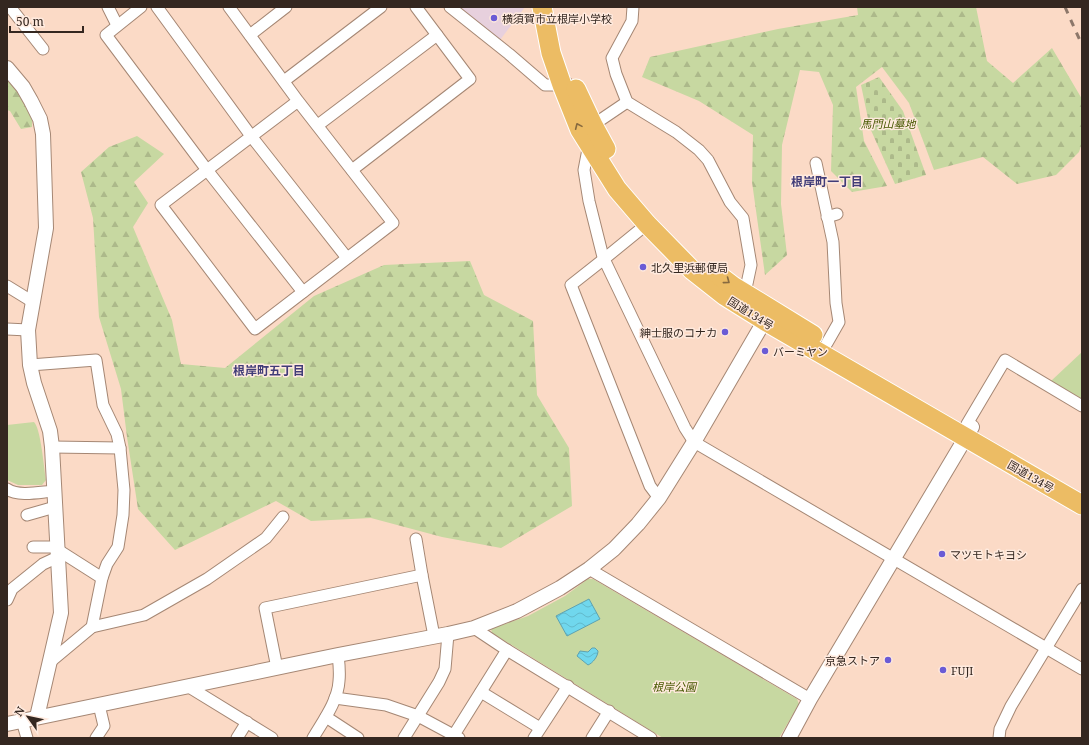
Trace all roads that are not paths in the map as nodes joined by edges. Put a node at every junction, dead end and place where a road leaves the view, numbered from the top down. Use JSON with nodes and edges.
{"nodes":[{"id":1,"x":10,"y":7,"type":"edge"},
{"id":2,"x":108,"y":7,"type":"edge"},
{"id":3,"x":141,"y":7,"type":"edge"},
{"id":4,"x":157,"y":7,"type":"edge"},
{"id":5,"x":229,"y":7,"type":"edge"},
{"id":6,"x":286,"y":7,"type":"edge"},
{"id":7,"x":381,"y":7,"type":"edge"},
{"id":8,"x":416,"y":7,"type":"edge"},
{"id":9,"x":450,"y":7,"type":"edge"},
{"id":10,"x":542,"y":7,"type":"edge"},
{"id":11,"x":554,"y":7,"type":"edge"},
{"id":12,"x":633,"y":7,"type":"edge"},
{"id":13,"x":117,"y":25,"type":"junction"},
{"id":14,"x":250,"y":35,"type":"junction"},
{"id":15,"x":438,"y":35,"type":"junction"},
{"id":16,"x":43,"y":49,"type":"dead end"},
{"id":17,"x":7,"y":68,"type":"edge"},
{"id":18,"x":284,"y":81,"type":"junction"},
{"id":19,"x":567,"y":83,"type":"junction"},
{"id":20,"x":298,"y":101,"type":"junction"},
{"id":21,"x":627,"y":102,"type":"junction"},
{"id":22,"x":318,"y":125,"type":"junction"},
{"id":23,"x":592,"y":125,"type":"junction"},
{"id":24,"x":251,"y":136,"type":"junction"},
{"id":25,"x":589,"y":144,"type":"junction"},
{"id":26,"x":816,"y":163,"type":"dead end"},
{"id":27,"x":207,"y":170,"type":"junction"},
{"id":28,"x":352,"y":170,"type":"junction"},
{"id":29,"x":647,"y":224,"type":"junction"},
{"id":30,"x":347,"y":258,"type":"junction"},
{"id":31,"x":604,"y":259,"type":"junction"},
{"id":32,"x":7,"y":286,"type":"edge"},
{"id":33,"x":303,"y":292,"type":"junction"},
{"id":34,"x":745,"y":293,"type":"junction"},
{"id":35,"x":33,"y":302,"type":"junction"},
{"id":36,"x":768,"y":315,"type":"junction"},
{"id":37,"x":7,"y":329,"type":"edge"},
{"id":38,"x":28,"y":330,"type":"junction"},
{"id":39,"x":827,"y":342,"type":"junction"},
{"id":40,"x":30,"y":365,"type":"junction"},
{"id":41,"x":1082,"y":406,"type":"edge"},
{"id":42,"x":968,"y":430,"type":"junction"},
{"id":43,"x":694,"y":442,"type":"junction"},
{"id":44,"x":52,"y":447,"type":"junction"},
{"id":45,"x":120,"y":448,"type":"junction"},
{"id":46,"x":7,"y":489,"type":"edge"},
{"id":47,"x":54,"y":491,"type":"junction"},
{"id":48,"x":1082,"y":493,"type":"edge"},
{"id":49,"x":659,"y":498,"type":"junction"},
{"id":50,"x":1082,"y":505,"type":"edge"},
{"id":51,"x":55,"y":506,"type":"junction"},
{"id":52,"x":27,"y":515,"type":"dead end"},
{"id":53,"x":283,"y":517,"type":"dead end"},
{"id":54,"x":416,"y":539,"type":"dead end"},
{"id":55,"x":33,"y":547,"type":"dead end"},
{"id":56,"x":58,"y":551,"type":"junction"},
{"id":57,"x":894,"y":558,"type":"junction"},
{"id":58,"x":589,"y":569,"type":"junction"},
{"id":59,"x":422,"y":575,"type":"junction"},
{"id":60,"x":102,"y":578,"type":"junction"},
{"id":61,"x":1082,"y":589,"type":"edge"},
{"id":62,"x":7,"y":600,"type":"edge"},
{"id":63,"x":92,"y":627,"type":"junction"},
{"id":64,"x":474,"y":628,"type":"junction"},
{"id":65,"x":441,"y":635,"type":"junction"},
{"id":66,"x":1046,"y":648,"type":"junction"},
{"id":67,"x":507,"y":650,"type":"junction"},
{"id":68,"x":338,"y":655,"type":"junction"},
{"id":69,"x":50,"y":662,"type":"junction"},
{"id":70,"x":277,"y":668,"type":"junction"},
{"id":71,"x":1082,"y":670,"type":"edge"},
{"id":72,"x":568,"y":686,"type":"junction"},
{"id":73,"x":189,"y":687,"type":"junction"},
{"id":74,"x":481,"y":692,"type":"junction"},
{"id":75,"x":335,"y":698,"type":"junction"},
{"id":76,"x":810,"y":699,"type":"junction"},
{"id":77,"x":99,"y":705,"type":"junction"},
{"id":78,"x":609,"y":711,"type":"junction"},
{"id":79,"x":418,"y":716,"type":"junction"},
{"id":80,"x":37,"y":717,"type":"junction"},
{"id":81,"x":326,"y":717,"type":"junction"},
{"id":82,"x":22,"y":721,"type":"junction"},
{"id":83,"x":247,"y":722,"type":"junction"},
{"id":84,"x":7,"y":724,"type":"edge"},
{"id":85,"x":540,"y":728,"type":"junction"},
{"id":86,"x":455,"y":737,"type":"edge"},
{"id":87,"x":27,"y":738,"type":"edge"},
{"id":88,"x":96,"y":738,"type":"edge"},
{"id":89,"x":237,"y":738,"type":"edge"},
{"id":90,"x":272,"y":738,"type":"edge"},
{"id":91,"x":313,"y":738,"type":"edge"},
{"id":92,"x":358,"y":738,"type":"edge"},
{"id":93,"x":404,"y":738,"type":"edge"},
{"id":94,"x":534,"y":738,"type":"edge"},
{"id":95,"x":592,"y":738,"type":"edge"},
{"id":96,"x":651,"y":738,"type":"edge"},
{"id":97,"x":789,"y":738,"type":"edge"},
{"id":98,"x":999,"y":738,"type":"edge"}],
"edges":[{"from":1,"to":16,"type":"street"},
{"from":2,"to":13,"type":"street"},
{"from":3,"to":13,"type":"street"},
{"from":4,"to":24,"type":"street"},
{"from":5,"to":14,"type":"street"},
{"from":6,"to":14,"type":"street"},
{"from":7,"to":18,"type":"street"},
{"from":8,"to":15,"type":"street"},
{"from":9,"to":19,"type":"street"},
{"from":10,"to":19,"type":"highway","name":"国道134号"},
{"from":11,"to":19,"type":"highway","name":"国道134号"},
{"from":12,"to":21,"type":"street"},
{"from":13,"to":27,"type":"street"},
{"from":14,"to":18,"type":"street"},
{"from":15,"to":22,"type":"street"},
{"from":15,"to":28,"type":"street"},
{"from":17,"to":35,"type":"street"},
{"from":18,"to":20,"type":"street"},
{"from":19,"to":23,"type":"highway","name":"国道134号"},
{"from":25,"to":19,"type":"highway","name":"国道134号","one_way":true},
{"from":20,"to":22,"type":"street"},
{"from":20,"to":24,"type":"street"},
{"from":21,"to":23,"type":"street"},
{"from":21,"to":34,"type":"street"},
{"from":22,"to":28,"type":"street"},
{"from":23,"to":34,"type":"highway","name":"国道134号","one_way":true},
{"from":24,"to":27,"type":"street"},
{"from":24,"to":30,"type":"street"},
{"from":25,"to":29,"type":"highway","name":"国道134号"},
{"from":25,"to":31,"type":"street"},
{"from":26,"to":39,"type":"street"},
{"from":27,"to":33,"type":"street"},
{"from":27,"to":33,"type":"street"},
{"from":28,"to":30,"type":"street"},
{"from":29,"to":31,"type":"street"},
{"from":29,"to":36,"type":"highway","name":"国道134号"},
{"from":30,"to":33,"type":"street"},
{"from":31,"to":43,"type":"street"},
{"from":31,"to":49,"type":"street"},
{"from":32,"to":35,"type":"street"},
{"from":34,"to":36,"type":"highway","name":"国道134号"},
{"from":35,"to":38,"type":"street"},
{"from":36,"to":39,"type":"highway","name":"国道134号"},
{"from":36,"to":42,"type":"highway","name":"国道134号"},
{"from":36,"to":43,"type":"street"},
{"from":37,"to":38,"type":"street"},
{"from":38,"to":40,"type":"street"},
{"from":39,"to":42,"type":"highway","name":"国道134号"},
{"from":40,"to":44,"type":"street"},
{"from":40,"to":45,"type":"street"},
{"from":41,"to":42,"type":"street"},
{"from":42,"to":48,"type":"highway","name":"国道134号"},
{"from":42,"to":50,"type":"highway","name":"国道134号"},
{"from":42,"to":57,"type":"street"},
{"from":43,"to":49,"type":"street"},
{"from":43,"to":57,"type":"street"},
{"from":44,"to":45,"type":"street"},
{"from":44,"to":47,"type":"street"},
{"from":45,"to":60,"type":"street"},
{"from":46,"to":47,"type":"street"},
{"from":47,"to":51,"type":"street"},
{"from":49,"to":58,"type":"street"},
{"from":51,"to":52,"type":"street"},
{"from":51,"to":56,"type":"street"},
{"from":53,"to":63,"type":"street"},
{"from":54,"to":59,"type":"street"},
{"from":55,"to":56,"type":"street"},
{"from":56,"to":60,"type":"street"},
{"from":56,"to":62,"type":"street"},
{"from":56,"to":69,"type":"street"},
{"from":57,"to":66,"type":"street"},
{"from":57,"to":76,"type":"street"},
{"from":58,"to":64,"type":"street"},
{"from":58,"to":76,"type":"street"},
{"from":59,"to":65,"type":"street"},
{"from":59,"to":70,"type":"street"},
{"from":60,"to":63,"type":"street"},
{"from":61,"to":66,"type":"street"},
{"from":63,"to":69,"type":"street"},
{"from":64,"to":65,"type":"street"},
{"from":64,"to":67,"type":"street"},
{"from":65,"to":68,"type":"street"},
{"from":65,"to":79,"type":"street"},
{"from":66,"to":71,"type":"street"},
{"from":66,"to":98,"type":"street"},
{"from":67,"to":72,"type":"street"},
{"from":67,"to":74,"type":"street"},
{"from":68,"to":70,"type":"street"},
{"from":68,"to":75,"type":"street"},
{"from":69,"to":80,"type":"street"},
{"from":70,"to":73,"type":"street"},
{"from":72,"to":78,"type":"street"},
{"from":72,"to":85,"type":"street"},
{"from":73,"to":77,"type":"street"},
{"from":73,"to":83,"type":"street"},
{"from":74,"to":85,"type":"street"},
{"from":74,"to":86,"type":"street"},
{"from":75,"to":79,"type":"street"},
{"from":75,"to":81,"type":"street"},
{"from":76,"to":97,"type":"street"},
{"from":77,"to":80,"type":"street"},
{"from":77,"to":88,"type":"street"},
{"from":78,"to":95,"type":"street"},
{"from":78,"to":96,"type":"street"},
{"from":79,"to":86,"type":"street"},
{"from":79,"to":93,"type":"street"},
{"from":80,"to":82,"type":"street"},
{"from":81,"to":91,"type":"street"},
{"from":81,"to":92,"type":"street"},
{"from":82,"to":84,"type":"street"},
{"from":82,"to":87,"type":"street"},
{"from":83,"to":89,"type":"street"},
{"from":83,"to":90,"type":"street"},
{"from":85,"to":94,"type":"street"}]}
